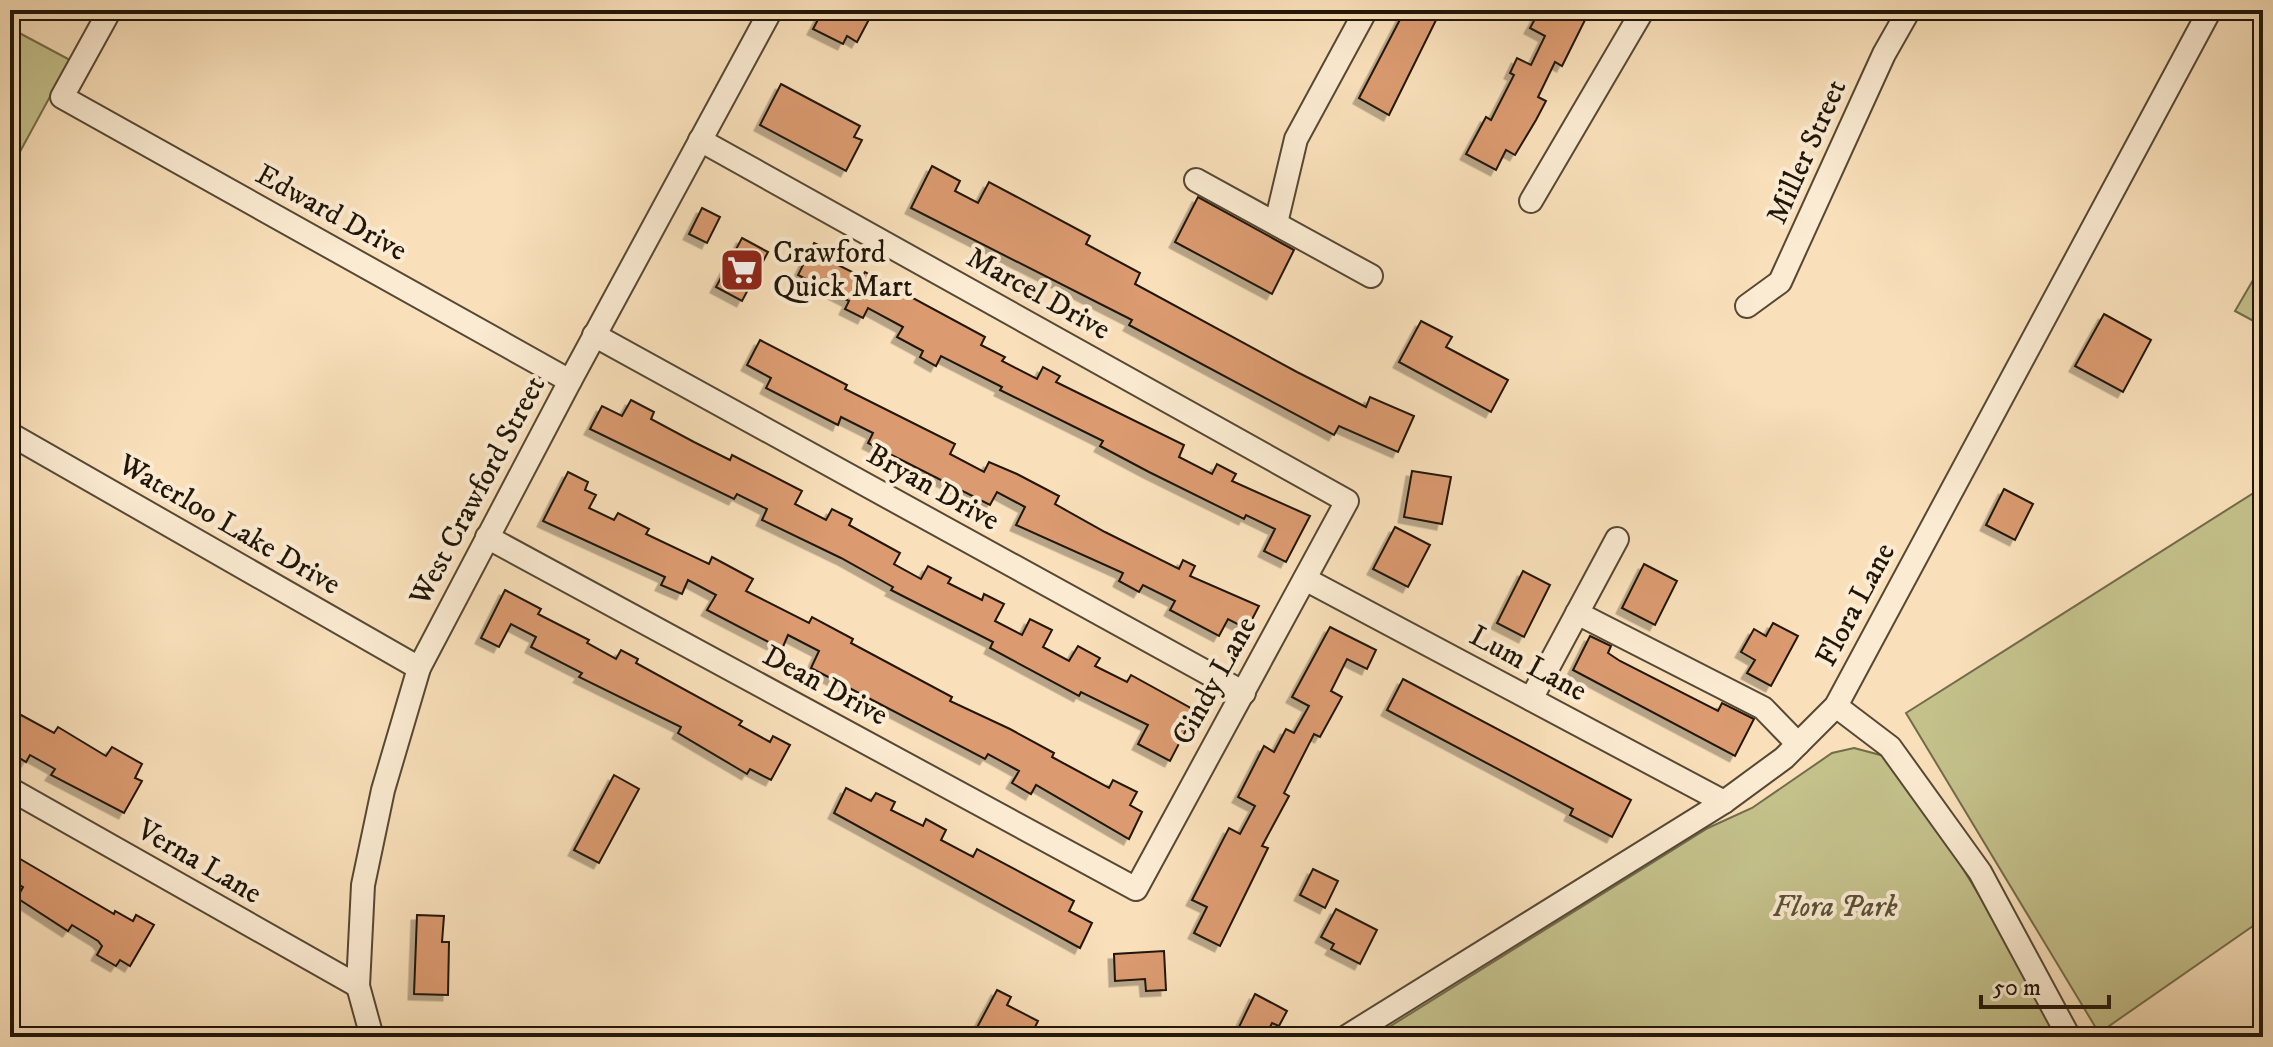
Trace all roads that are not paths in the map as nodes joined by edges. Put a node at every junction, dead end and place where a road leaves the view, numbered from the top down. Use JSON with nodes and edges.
{"nodes":[{"id":1,"x":110,"y":10,"type":"edge"},
{"id":2,"x":771,"y":10,"type":"edge"},
{"id":3,"x":1366,"y":10,"type":"edge"},
{"id":4,"x":1643,"y":10,"type":"edge"},
{"id":5,"x":1909,"y":10,"type":"edge"},
{"id":6,"x":2210,"y":10,"type":"edge"},
{"id":7,"x":700,"y":140,"type":"junction"},
{"id":8,"x":1196,"y":180,"type":"dead end"},
{"id":9,"x":1531,"y":201,"type":"dead end"},
{"id":10,"x":1276,"y":223,"type":"junction"},
{"id":11,"x":1371,"y":276,"type":"dead end"},
{"id":12,"x":1747,"y":306,"type":"dead end"},
{"id":13,"x":594,"y":335,"type":"junction"},
{"id":14,"x":570,"y":381,"type":"junction"},
{"id":15,"x":10,"y":434,"type":"edge"},
{"id":16,"x":1347,"y":501,"type":"joint"},
{"id":17,"x":487,"y":537,"type":"junction"},
{"id":18,"x":1617,"y":539,"type":"dead end"},
{"id":19,"x":1305,"y":579,"type":"junction"},
{"id":20,"x":1577,"y":613,"type":"junction"},
{"id":21,"x":419,"y":668,"type":"junction"},
{"id":22,"x":1244,"y":693,"type":"junction"},
{"id":23,"x":1531,"y":699,"type":"junction"},
{"id":24,"x":1836,"y":706,"type":"junction"},
{"id":25,"x":1798,"y":744,"type":"junction"},
{"id":26,"x":10,"y":789,"type":"edge"},
{"id":27,"x":1724,"y":802,"type":"junction"},
{"id":28,"x":1136,"y":889,"type":"joint"},
{"id":29,"x":358,"y":986,"type":"junction"},
{"id":30,"x":372,"y":1037,"type":"edge"},
{"id":31,"x":1346,"y":1037,"type":"edge"},
{"id":32,"x":2069,"y":1037,"type":"edge"}],
"edges":[{"from":1,"to":14,"type":"street","name":"Edward Drive"},
{"from":2,"to":7,"type":"street","name":"West Crawford Street"},
{"from":3,"to":10,"type":"street"},
{"from":4,"to":9,"type":"street"},
{"from":5,"to":12,"type":"street","name":"Miller Street"},
{"from":6,"to":24,"type":"street","name":"Flora Lane"},
{"from":7,"to":13,"type":"street","name":"West Crawford Street"},
{"from":7,"to":16,"type":"street","name":"Marcel Drive"},
{"from":8,"to":10,"type":"street"},
{"from":10,"to":11,"type":"street"},
{"from":13,"to":14,"type":"street","name":"West Crawford Street"},
{"from":13,"to":22,"type":"street","name":"Bryan Drive"},
{"from":14,"to":17,"type":"street","name":"West Crawford Street"},
{"from":15,"to":21,"type":"street","name":"Waterloo Lake Drive"},
{"from":16,"to":19,"type":"street","name":"Cindy Lane"},
{"from":17,"to":21,"type":"street","name":"West Crawford Street"},
{"from":17,"to":28,"type":"street","name":"Dean Drive"},
{"from":18,"to":20,"type":"street"},
{"from":19,"to":22,"type":"street","name":"Cindy Lane"},
{"from":19,"to":23,"type":"street","name":"Lum Lane"},
{"from":20,"to":23,"type":"street"},
{"from":20,"to":25,"type":"street"},
{"from":21,"to":29,"type":"street","name":"West Crawford Street"},
{"from":22,"to":28,"type":"street","name":"Cindy Lane"},
{"from":23,"to":27,"type":"street","name":"Lum Lane"},
{"from":24,"to":25,"type":"street","name":"Flora Lane"},
{"from":24,"to":32,"type":"street"},
{"from":25,"to":27,"type":"street","name":"Flora Lane"},
{"from":26,"to":29,"type":"street","name":"Verna Lane"},
{"from":27,"to":31,"type":"street","name":"Flora Lane"},
{"from":29,"to":30,"type":"street","name":"West Crawford Street"}]}
